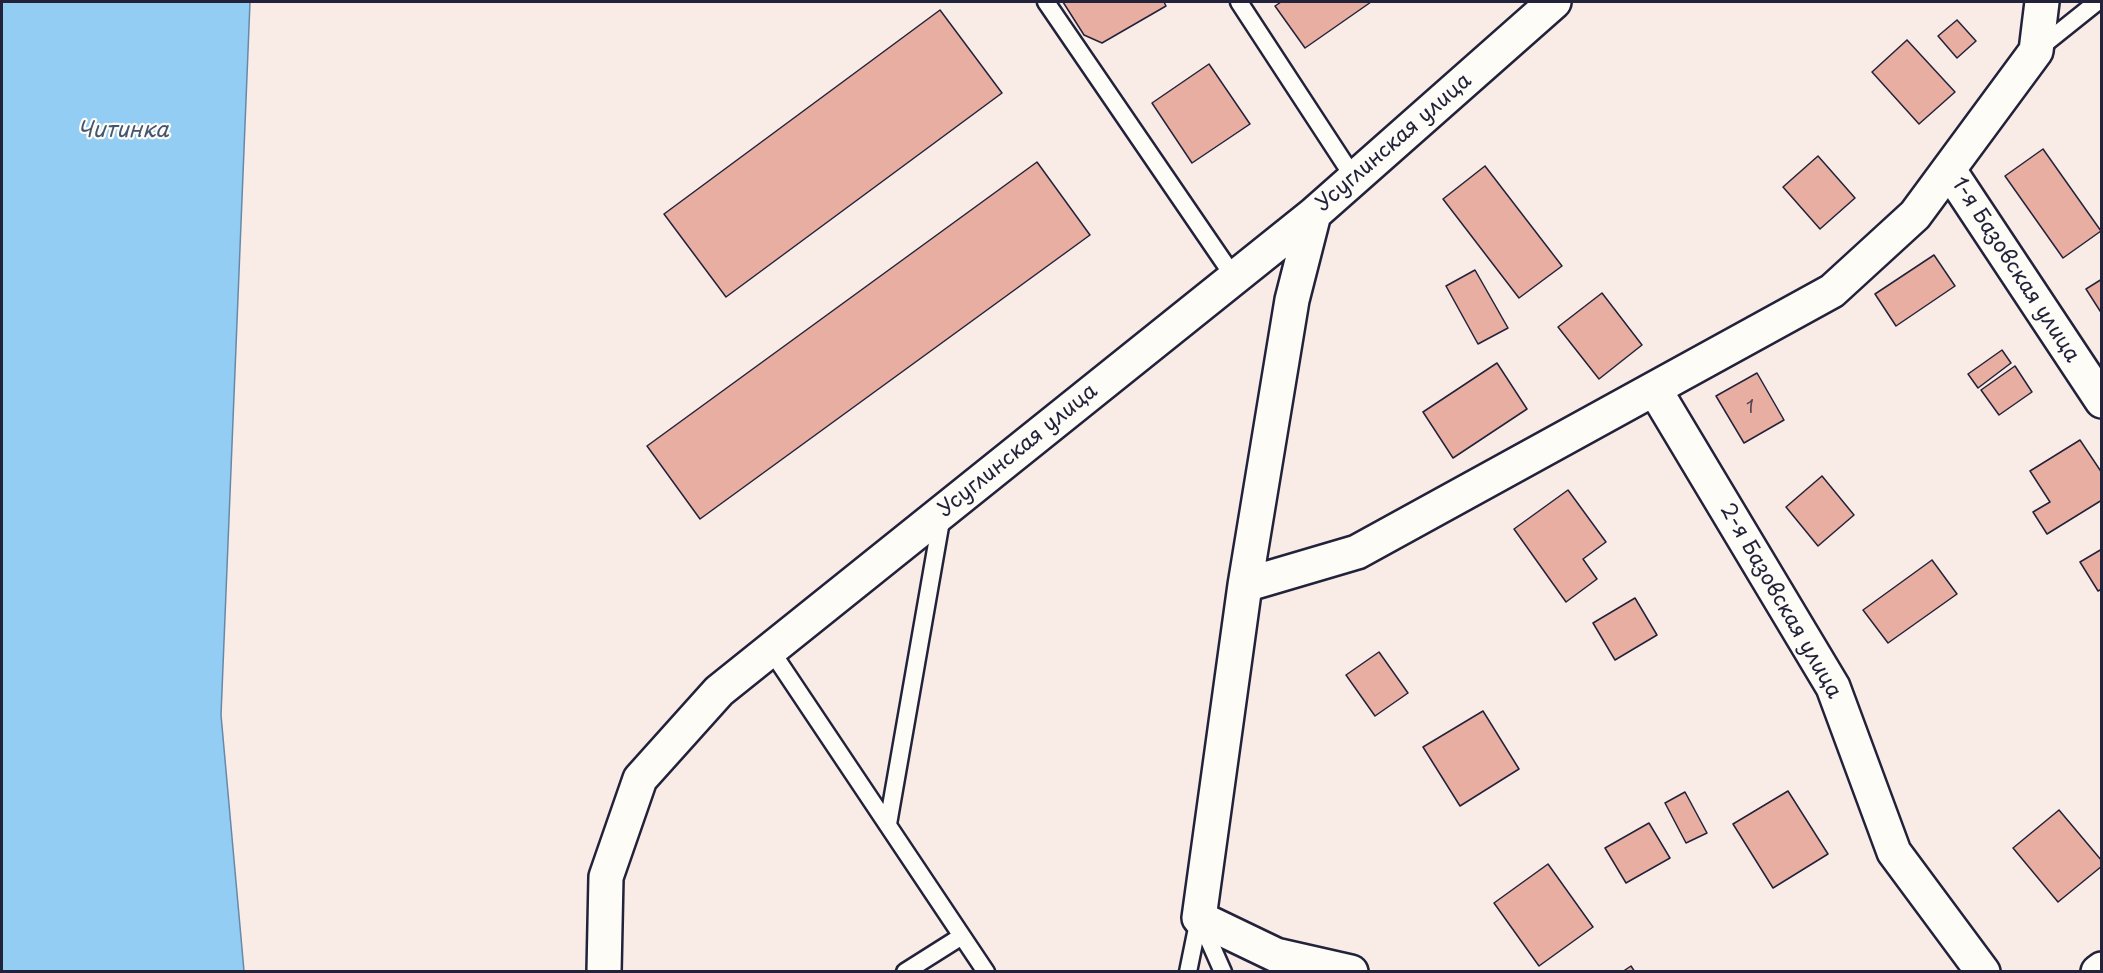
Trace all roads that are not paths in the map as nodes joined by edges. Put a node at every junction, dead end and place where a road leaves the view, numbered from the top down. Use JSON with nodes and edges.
{"nodes":[{"id":1,"x":1046,"y":2,"type":"edge"},
{"id":2,"x":1239,"y":2,"type":"edge"},
{"id":3,"x":1554,"y":2,"type":"edge"},
{"id":4,"x":2042,"y":2,"type":"edge"},
{"id":5,"x":2097,"y":2,"type":"edge"},
{"id":6,"x":2036,"y":51,"type":"junction"},
{"id":7,"x":1949,"y":170,"type":"junction"},
{"id":8,"x":1353,"y":178,"type":"junction"},
{"id":9,"x":1314,"y":214,"type":"junction"},
{"id":10,"x":1234,"y":277,"type":"junction"},
{"id":11,"x":1656,"y":390,"type":"junction"},
{"id":12,"x":2102,"y":401,"type":"edge"},
{"id":13,"x":943,"y":511,"type":"junction"},
{"id":14,"x":1245,"y":585,"type":"junction"},
{"id":15,"x":770,"y":649,"type":"junction"},
{"id":16,"x":888,"y":824,"type":"junction"},
{"id":17,"x":1199,"y":918,"type":"junction"},
{"id":18,"x":962,"y":936,"type":"junction"},
{"id":19,"x":604,"y":972,"type":"edge"},
{"id":20,"x":905,"y":972,"type":"edge"},
{"id":21,"x":986,"y":972,"type":"edge"},
{"id":22,"x":1188,"y":972,"type":"edge"},
{"id":23,"x":1223,"y":972,"type":"edge"},
{"id":24,"x":1351,"y":972,"type":"edge"},
{"id":25,"x":1983,"y":972,"type":"edge"}],
"edges":[{"from":1,"to":10,"type":"lane"},
{"from":2,"to":8,"type":"lane"},
{"from":3,"to":8,"type":"street","name":"Усуглинская улица"},
{"from":4,"to":6,"type":"street"},
{"from":5,"to":6,"type":"lane"},
{"from":6,"to":7,"type":"street"},
{"from":7,"to":11,"type":"street"},
{"from":7,"to":12,"type":"street","name":"1-я Базовская улица"},
{"from":8,"to":9,"type":"street","name":"Усуглинская улица"},
{"from":9,"to":10,"type":"street","name":"Усуглинская улица"},
{"from":9,"to":14,"type":"street"},
{"from":10,"to":13,"type":"street","name":"Усуглинская улица"},
{"from":11,"to":14,"type":"street"},
{"from":11,"to":25,"type":"street","name":"2-я Базовская улица"},
{"from":13,"to":15,"type":"street","name":"Усуглинская улица"},
{"from":13,"to":16,"type":"lane"},
{"from":14,"to":17,"type":"street"},
{"from":15,"to":16,"type":"lane"},
{"from":15,"to":19,"type":"street","name":"Усуглинская улица"},
{"from":16,"to":18,"type":"lane"},
{"from":17,"to":22,"type":"lane"},
{"from":17,"to":23,"type":"lane"},
{"from":17,"to":24,"type":"street"},
{"from":18,"to":20,"type":"lane"},
{"from":18,"to":21,"type":"lane"}]}
